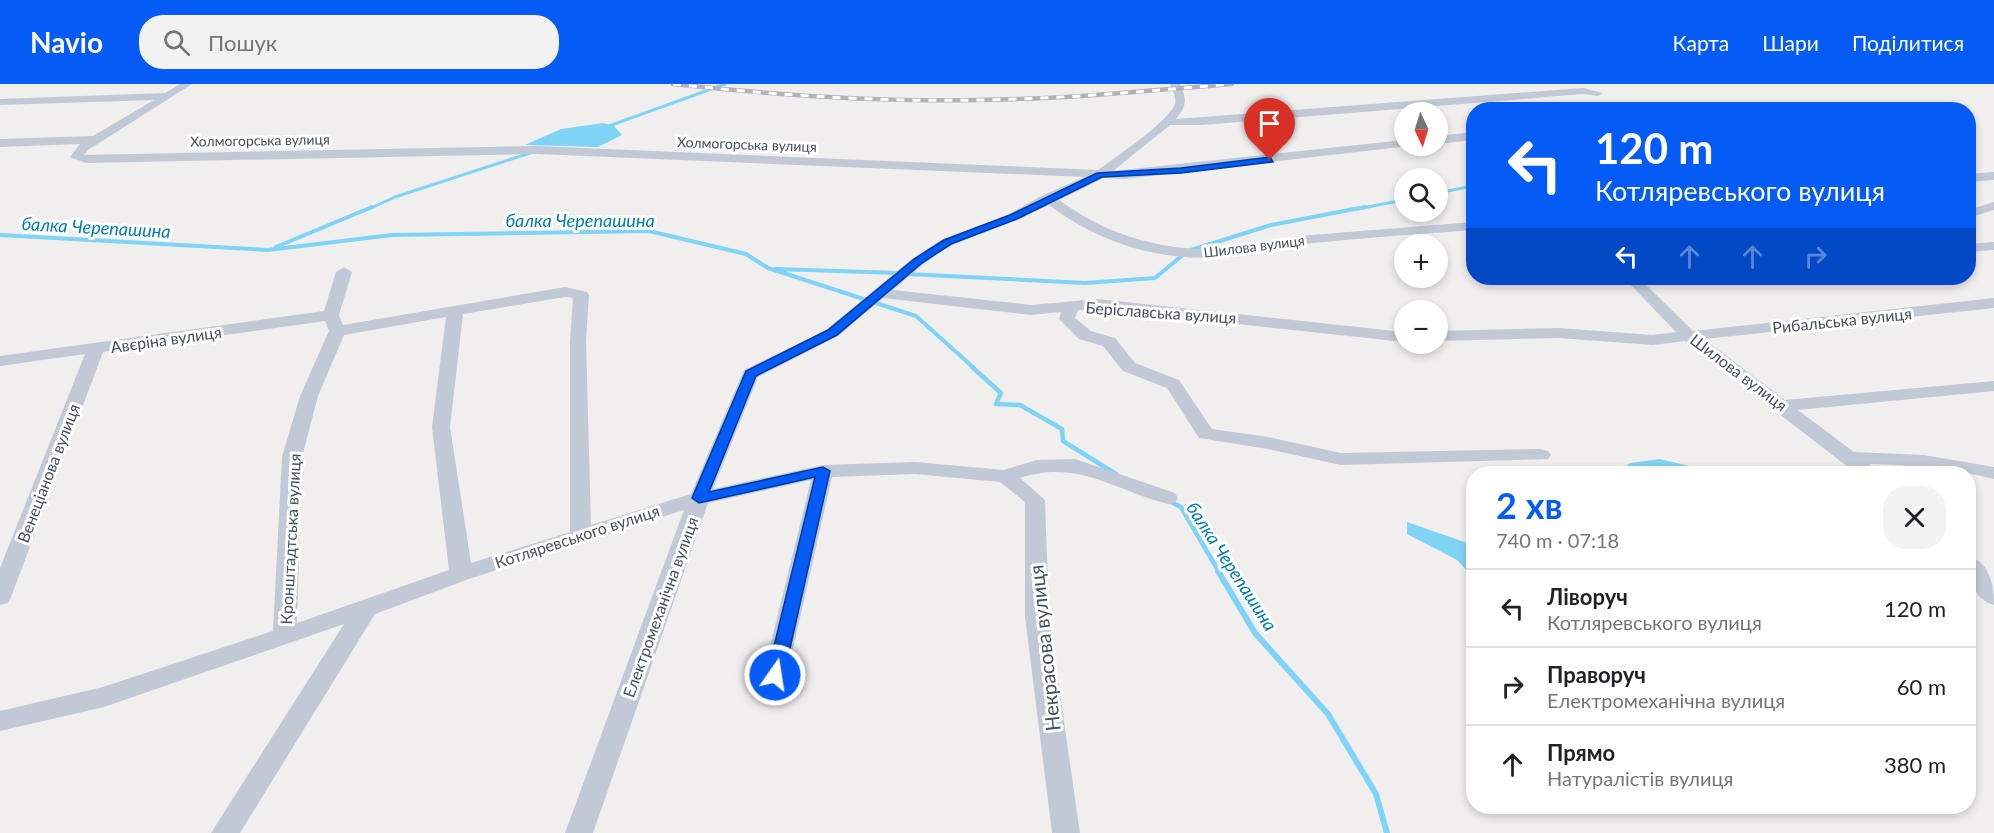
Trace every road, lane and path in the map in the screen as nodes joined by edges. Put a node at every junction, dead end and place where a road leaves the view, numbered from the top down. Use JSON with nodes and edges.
{"nodes":[{"id":1,"x":187,"y":84,"type":"edge"},
{"id":2,"x":1175,"y":84,"type":"edge"},
{"id":3,"x":1598,"y":93,"type":"dead end"},
{"id":4,"x":167,"y":96,"type":"junction"},
{"id":5,"x":0,"y":102,"type":"edge"},
{"id":6,"x":1167,"y":122,"type":"junction"},
{"id":7,"x":1466,"y":137,"type":"edge"},
{"id":8,"x":1448,"y":139,"type":"edge"},
{"id":9,"x":94,"y":140,"type":"junction"},
{"id":10,"x":0,"y":143,"type":"edge"},
{"id":11,"x":1394,"y":145,"type":"edge"},
{"id":12,"x":1100,"y":175,"type":"junction"},
{"id":13,"x":1994,"y":176,"type":"edge"},
{"id":14,"x":1976,"y":177,"type":"edge"},
{"id":15,"x":1048,"y":198,"type":"junction"},
{"id":16,"x":1994,"y":206,"type":"edge"},
{"id":17,"x":1976,"y":212,"type":"edge"},
{"id":18,"x":1466,"y":227,"type":"edge"},
{"id":19,"x":1994,"y":246,"type":"edge"},
{"id":20,"x":1976,"y":247,"type":"edge"},
{"id":21,"x":344,"y":272,"type":"dead end"},
{"id":22,"x":1639,"y":285,"type":"edge"},
{"id":23,"x":882,"y":293,"type":"junction"},
{"id":24,"x":1994,"y":303,"type":"edge"},
{"id":25,"x":1071,"y":307,"type":"junction"},
{"id":26,"x":455,"y":311,"type":"junction"},
{"id":27,"x":334,"y":323,"type":"junction"},
{"id":28,"x":1394,"y":336,"type":"edge"},
{"id":29,"x":1448,"y":336,"type":"edge"},
{"id":30,"x":1690,"y":337,"type":"junction"},
{"id":31,"x":96,"y":350,"type":"junction"},
{"id":32,"x":2,"y":365,"type":"edge"},
{"id":33,"x":1994,"y":386,"type":"edge"},
{"id":34,"x":1784,"y":406,"type":"junction"},
{"id":35,"x":1541,"y":456,"type":"dead end"},
{"id":36,"x":1853,"y":458,"type":"junction"},
{"id":37,"x":1862,"y":466,"type":"edge"},
{"id":38,"x":1962,"y":466,"type":"edge"},
{"id":39,"x":1976,"y":469,"type":"edge"},
{"id":40,"x":823,"y":471,"type":"junction"},
{"id":41,"x":1994,"y":472,"type":"edge"},
{"id":42,"x":1005,"y":476,"type":"junction"},
{"id":43,"x":699,"y":498,"type":"junction"},
{"id":44,"x":1168,"y":498,"type":"dead end"},
{"id":45,"x":580,"y":534,"type":"junction"},
{"id":46,"x":1976,"y":573,"type":"edge"},
{"id":47,"x":461,"y":574,"type":"junction"},
{"id":48,"x":0,"y":597,"type":"edge"},
{"id":49,"x":1994,"y":597,"type":"edge"},
{"id":50,"x":367,"y":608,"type":"junction"},
{"id":51,"x":285,"y":636,"type":"junction"},
{"id":52,"x":775,"y":675,"type":"dead end"},
{"id":53,"x":0,"y":721,"type":"edge"},
{"id":54,"x":225,"y":833,"type":"edge"},
{"id":55,"x":579,"y":833,"type":"edge"},
{"id":56,"x":1066,"y":833,"type":"edge"}],
"edges":[{"from":1,"to":4,"type":"street"},
{"from":2,"to":6,"type":"street"},
{"from":3,"to":6,"type":"street"},
{"from":4,"to":5,"type":"street"},
{"from":4,"to":9,"type":"street"},
{"from":6,"to":12,"type":"street"},
{"from":7,"to":8,"type":"street"},
{"from":9,"to":10,"type":"street"},
{"from":9,"to":12,"type":"street","name":"Холмогорська вулиця"},
{"from":11,"to":12,"type":"street","name":"Холмогорська вулиця"},
{"from":12,"to":15,"type":"street","name":"Електромеханічна вулиця"},
{"from":13,"to":14,"type":"street"},
{"from":15,"to":18,"type":"street","name":"Шилова вулиця"},
{"from":15,"to":23,"type":"street","name":"Електромеханічна вулиця"},
{"from":16,"to":17,"type":"street"},
{"from":19,"to":20,"type":"street"},
{"from":21,"to":27,"type":"street","name":"Кронштадтська вулиця"},
{"from":22,"to":30,"type":"street","name":"Шилова вулиця"},
{"from":23,"to":25,"type":"street","name":"Беріславська вулиця"},
{"from":23,"to":43,"type":"street","name":"Електромеханічна вулиця"},
{"from":24,"to":30,"type":"street","name":"Рибальська вулиця"},
{"from":25,"to":28,"type":"street","name":"Беріславська вулиця"},
{"from":25,"to":35,"type":"street"},
{"from":26,"to":27,"type":"street","name":"Авєріна вулиця"},
{"from":26,"to":45,"type":"street","name":"Авєріна вулиця"},
{"from":26,"to":47,"type":"street"},
{"from":27,"to":31,"type":"street","name":"Авєріна вулиця"},
{"from":27,"to":51,"type":"street","name":"Кронштадтська вулиця"},
{"from":29,"to":30,"type":"street"},
{"from":30,"to":34,"type":"street","name":"Шилова вулиця"},
{"from":31,"to":32,"type":"street","name":"Авєріна вулиця"},
{"from":31,"to":48,"type":"street","name":"Венеціанова вулиця"},
{"from":33,"to":34,"type":"street"},
{"from":34,"to":36,"type":"street","name":"Шилова вулиця"},
{"from":36,"to":37,"type":"street","name":"Шилова вулиця"},
{"from":36,"to":38,"type":"street"},
{"from":39,"to":41,"type":"street"},
{"from":40,"to":42,"type":"street","name":"Котляревського вулиця"},
{"from":40,"to":43,"type":"street","name":"Котляревського вулиця"},
{"from":40,"to":52,"type":"street"},
{"from":42,"to":44,"type":"street","name":"Котляревського вулиця"},
{"from":42,"to":56,"type":"street","name":"Некрасова вулиця"},
{"from":43,"to":45,"type":"street","name":"Котляревського вулиця"},
{"from":43,"to":55,"type":"street","name":"Електромеханічна вулиця"},
{"from":45,"to":47,"type":"street","name":"Котляревського вулиця"},
{"from":46,"to":49,"type":"street"},
{"from":47,"to":50,"type":"street","name":"Котляревського вулиця"},
{"from":50,"to":51,"type":"street","name":"Котляревського вулиця"},
{"from":50,"to":54,"type":"street"},
{"from":51,"to":53,"type":"street","name":"Котляревського вулиця"}]}
